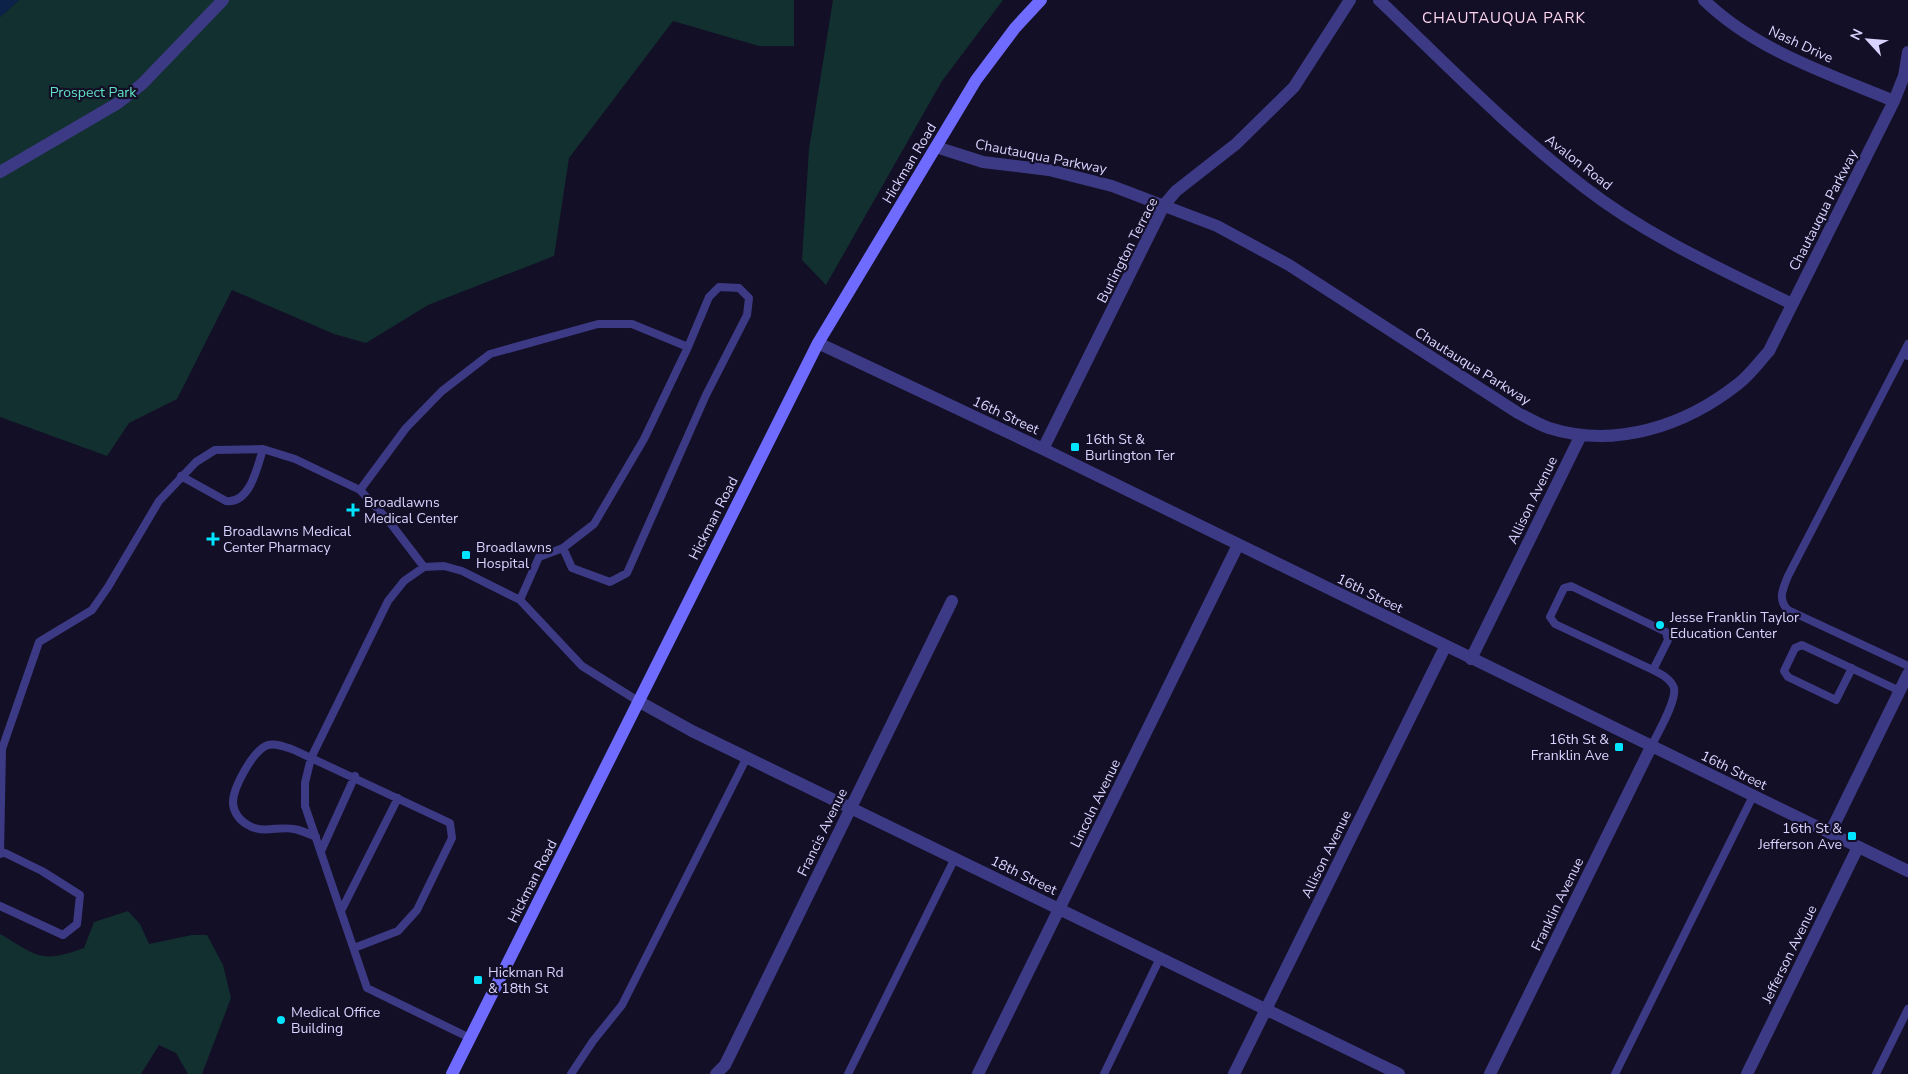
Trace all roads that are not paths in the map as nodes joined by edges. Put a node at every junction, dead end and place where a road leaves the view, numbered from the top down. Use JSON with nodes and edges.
{"nodes":[{"id":1,"x":223,"y":0,"type":"edge"},
{"id":2,"x":1041,"y":0,"type":"edge"},
{"id":3,"x":1350,"y":0,"type":"edge"},
{"id":4,"x":1379,"y":0,"type":"edge"},
{"id":5,"x":1704,"y":0,"type":"edge"},
{"id":6,"x":1908,"y":52,"type":"edge"},
{"id":7,"x":1894,"y":101,"type":"junction"},
{"id":8,"x":936,"y":147,"type":"junction"},
{"id":9,"x":0,"y":172,"type":"edge"},
{"id":10,"x":1164,"y":205,"type":"junction"},
{"id":11,"x":1792,"y":304,"type":"junction"},
{"id":12,"x":818,"y":343,"type":"junction"},
{"id":13,"x":1908,"y":344,"type":"edge"},
{"id":14,"x":688,"y":348,"type":"junction"},
{"id":15,"x":1906,"y":355,"type":"edge"},
{"id":16,"x":1580,"y":435,"type":"junction"},
{"id":17,"x":263,"y":449,"type":"junction"},
{"id":18,"x":1043,"y":449,"type":"junction"},
{"id":19,"x":181,"y":476,"type":"junction"},
{"id":20,"x":360,"y":490,"type":"junction"},
{"id":21,"x":1238,"y":545,"type":"junction"},
{"id":22,"x":564,"y":548,"type":"junction"},
{"id":23,"x":424,"y":567,"type":"junction"},
{"id":24,"x":520,"y":600,"type":"junction"},
{"id":25,"x":952,"y":601,"type":"dead end"},
{"id":26,"x":1445,"y":647,"type":"junction"},
{"id":27,"x":1471,"y":659,"type":"junction"},
{"id":28,"x":1908,"y":666,"type":"edge"},
{"id":29,"x":1852,"y":668,"type":"junction"},
{"id":30,"x":1653,"y":670,"type":"junction"},
{"id":31,"x":1908,"y":674,"type":"edge"},
{"id":32,"x":1900,"y":691,"type":"junction"},
{"id":33,"x":638,"y":701,"type":"junction"},
{"id":34,"x":1651,"y":747,"type":"junction"},
{"id":35,"x":747,"y":757,"type":"junction"},
{"id":36,"x":311,"y":758,"type":"junction"},
{"id":37,"x":355,"y":776,"type":"junction"},
{"id":38,"x":1753,"y":796,"type":"junction"},
{"id":39,"x":398,"y":798,"type":"junction"},
{"id":40,"x":851,"y":808,"type":"junction"},
{"id":41,"x":1830,"y":833,"type":"junction"},
{"id":42,"x":316,"y":837,"type":"junction"},
{"id":43,"x":1858,"y":847,"type":"junction"},
{"id":44,"x":321,"y":851,"type":"junction"},
{"id":45,"x":1,"y":852,"type":"edge"},
{"id":46,"x":955,"y":858,"type":"junction"},
{"id":47,"x":1908,"y":871,"type":"edge"},
{"id":48,"x":0,"y":906,"type":"edge"},
{"id":49,"x":1059,"y":909,"type":"junction"},
{"id":50,"x":341,"y":911,"type":"junction"},
{"id":51,"x":354,"y":948,"type":"junction"},
{"id":52,"x":1160,"y":958,"type":"junction"},
{"id":53,"x":1908,"y":1009,"type":"edge"},
{"id":54,"x":1266,"y":1010,"type":"junction"},
{"id":55,"x":470,"y":1038,"type":"junction"},
{"id":56,"x":452,"y":1074,"type":"edge"},
{"id":57,"x":571,"y":1074,"type":"edge"},
{"id":58,"x":716,"y":1074,"type":"edge"},
{"id":59,"x":848,"y":1074,"type":"edge"},
{"id":60,"x":978,"y":1074,"type":"edge"},
{"id":61,"x":1104,"y":1074,"type":"edge"},
{"id":62,"x":1234,"y":1074,"type":"edge"},
{"id":63,"x":1399,"y":1074,"type":"edge"},
{"id":64,"x":1490,"y":1074,"type":"edge"},
{"id":65,"x":1616,"y":1074,"type":"edge"},
{"id":66,"x":1747,"y":1074,"type":"edge"},
{"id":67,"x":1876,"y":1074,"type":"edge"}],
"edges":[{"from":1,"to":9,"type":"street"},
{"from":2,"to":8,"type":"main road","name":"Hickman Road"},
{"from":3,"to":10,"type":"street","name":"Burlington Terrace"},
{"from":4,"to":11,"type":"street","name":"Avalon Road"},
{"from":5,"to":7,"type":"street","name":"Nash Drive"},
{"from":6,"to":7,"type":"street","name":"Chautauqua Parkway"},
{"from":7,"to":11,"type":"street","name":"Chautauqua Parkway"},
{"from":8,"to":10,"type":"street","name":"Chautauqua Parkway"},
{"from":8,"to":12,"type":"main road","name":"Hickman Road"},
{"from":10,"to":16,"type":"street","name":"Chautauqua Parkway"},
{"from":10,"to":18,"type":"street","name":"Burlington Terrace"},
{"from":11,"to":16,"type":"street","name":"Chautauqua Parkway"},
{"from":12,"to":18,"type":"street","name":"16th Street"},
{"from":12,"to":33,"type":"main road","name":"Hickman Road"},
{"from":13,"to":15,"type":"lane"},
{"from":14,"to":20,"type":"lane"},
{"from":14,"to":22,"type":"lane"},
{"from":14,"to":22,"type":"lane"},
{"from":15,"to":28,"type":"lane"},
{"from":16,"to":27,"type":"street","name":"Allison Avenue"},
{"from":17,"to":19,"type":"lane"},
{"from":17,"to":19,"type":"lane"},
{"from":17,"to":20,"type":"lane"},
{"from":18,"to":21,"type":"street","name":"16th Street"},
{"from":19,"to":45,"type":"lane"},
{"from":20,"to":23,"type":"lane"},
{"from":21,"to":26,"type":"street","name":"16th Street"},
{"from":21,"to":49,"type":"street","name":"Lincoln Avenue"},
{"from":22,"to":24,"type":"lane"},
{"from":23,"to":24,"type":"lane"},
{"from":23,"to":36,"type":"lane"},
{"from":24,"to":33,"type":"lane"},
{"from":25,"to":40,"type":"street","name":"Francis Avenue"},
{"from":26,"to":27,"type":"street","name":"16th Street"},
{"from":26,"to":54,"type":"street","name":"Allison Avenue"},
{"from":27,"to":34,"type":"street","name":"16th Street"},
{"from":29,"to":29,"type":"lane"},
{"from":29,"to":32,"type":"lane"},
{"from":30,"to":30,"type":"lane"},
{"from":30,"to":34,"type":"lane"},
{"from":31,"to":32,"type":"street"},
{"from":32,"to":41,"type":"street"},
{"from":33,"to":35,"type":"street","name":"18th Street"},
{"from":33,"to":55,"type":"main road","name":"Hickman Road"},
{"from":34,"to":38,"type":"street","name":"16th Street"},
{"from":34,"to":64,"type":"street","name":"Franklin Avenue"},
{"from":35,"to":40,"type":"street","name":"18th Street"},
{"from":35,"to":57,"type":"lane"},
{"from":36,"to":37,"type":"lane"},
{"from":36,"to":42,"type":"lane"},
{"from":36,"to":42,"type":"lane"},
{"from":37,"to":39,"type":"lane"},
{"from":37,"to":44,"type":"lane"},
{"from":38,"to":41,"type":"street","name":"16th Street"},
{"from":38,"to":65,"type":"lane"},
{"from":39,"to":50,"type":"lane"},
{"from":39,"to":51,"type":"lane"},
{"from":40,"to":46,"type":"street","name":"18th Street"},
{"from":40,"to":58,"type":"street","name":"Francis Avenue"},
{"from":41,"to":43,"type":"street","name":"16th Street"},
{"from":42,"to":44,"type":"lane"},
{"from":43,"to":47,"type":"street","name":"16th Street"},
{"from":43,"to":66,"type":"street","name":"Jefferson Avenue"},
{"from":44,"to":50,"type":"lane"},
{"from":45,"to":48,"type":"lane"},
{"from":46,"to":49,"type":"street","name":"18th Street"},
{"from":46,"to":59,"type":"lane"},
{"from":49,"to":52,"type":"street","name":"18th Street"},
{"from":49,"to":60,"type":"street","name":"Lincoln Avenue"},
{"from":50,"to":51,"type":"lane"},
{"from":51,"to":55,"type":"lane"},
{"from":52,"to":54,"type":"street","name":"18th Street"},
{"from":52,"to":61,"type":"lane"},
{"from":53,"to":67,"type":"lane"},
{"from":54,"to":62,"type":"street","name":"Allison Avenue"},
{"from":54,"to":63,"type":"street","name":"18th Street"},
{"from":55,"to":56,"type":"main road","name":"Hickman Road"}]}
